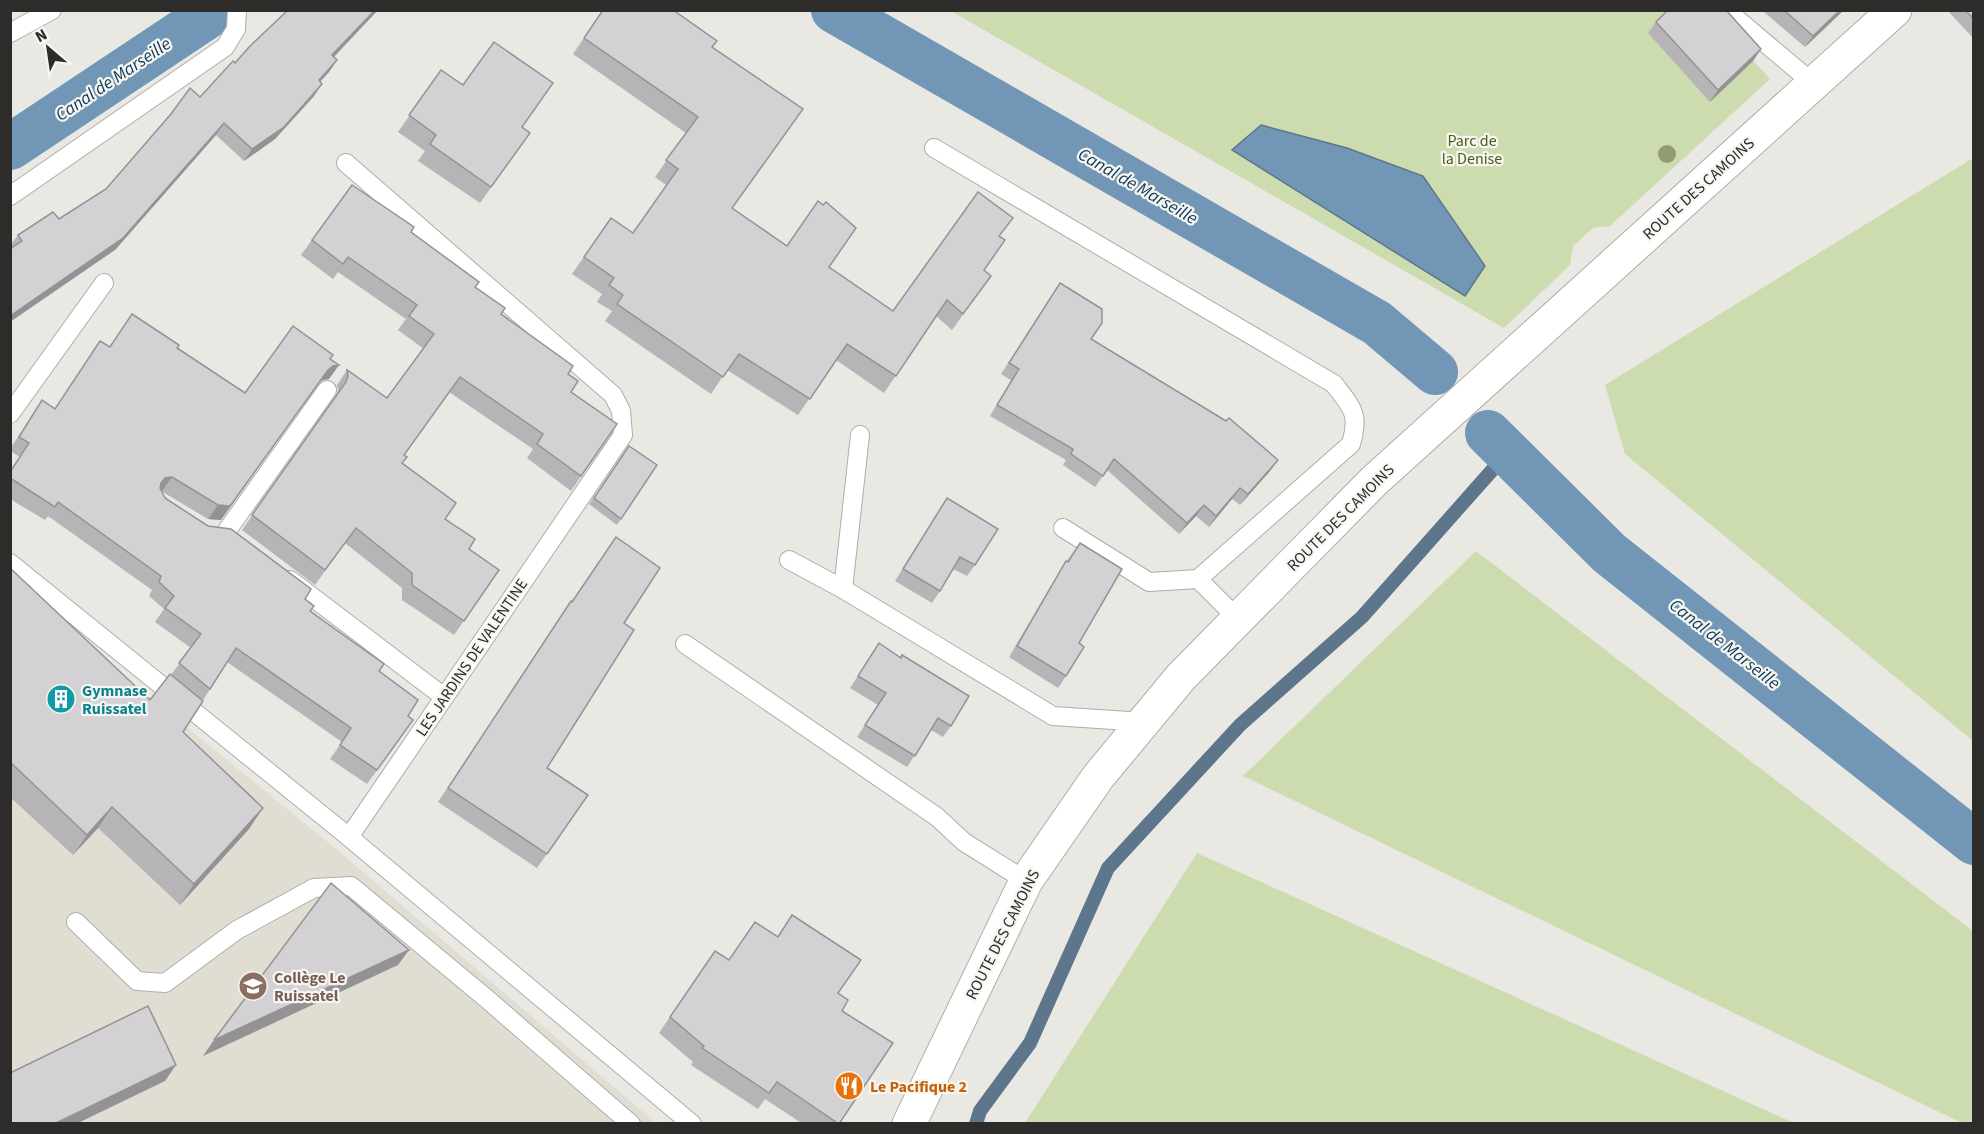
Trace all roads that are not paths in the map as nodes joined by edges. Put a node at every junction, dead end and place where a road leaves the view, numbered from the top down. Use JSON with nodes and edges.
{"nodes":[{"id":1,"x":52,"y":10,"type":"edge"},
{"id":2,"x":237,"y":10,"type":"edge"},
{"id":3,"x":1725,"y":10,"type":"edge"},
{"id":4,"x":1895,"y":10,"type":"edge"},
{"id":5,"x":10,"y":33,"type":"edge"},
{"id":6,"x":1814,"y":84,"type":"junction"},
{"id":7,"x":934,"y":148,"type":"dead end"},
{"id":8,"x":346,"y":163,"type":"dead end"},
{"id":9,"x":10,"y":195,"type":"edge"},
{"id":10,"x":104,"y":283,"type":"dead end"},
{"id":11,"x":327,"y":390,"type":"edge"},
{"id":12,"x":10,"y":414,"type":"edge"},
{"id":13,"x":860,"y":435,"type":"dead end"},
{"id":14,"x":1063,"y":528,"type":"dead end"},
{"id":15,"x":204,"y":530,"type":"edge"},
{"id":16,"x":789,"y":560,"type":"dead end"},
{"id":17,"x":10,"y":563,"type":"edge"},
{"id":18,"x":274,"y":568,"type":"edge"},
{"id":19,"x":1198,"y":579,"type":"junction"},
{"id":20,"x":843,"y":588,"type":"junction"},
{"id":21,"x":1238,"y":619,"type":"junction"},
{"id":22,"x":685,"y":644,"type":"dead end"},
{"id":23,"x":444,"y":697,"type":"junction"},
{"id":24,"x":1144,"y":722,"type":"junction"},
{"id":25,"x":349,"y":837,"type":"junction"},
{"id":26,"x":1026,"y":881,"type":"junction"},
{"id":27,"x":76,"y":922,"type":"dead end"},
{"id":28,"x":631,"y":1124,"type":"edge"},
{"id":29,"x":693,"y":1124,"type":"edge"},
{"id":30,"x":909,"y":1124,"type":"edge"}],
"edges":[{"from":1,"to":5,"type":"lane"},
{"from":2,"to":9,"type":"lane"},
{"from":3,"to":6,"type":"lane"},
{"from":4,"to":6,"type":"main road","name":"ROUTE DES CAMOINS"},
{"from":6,"to":21,"type":"main road","name":"ROUTE DES CAMOINS"},
{"from":7,"to":19,"type":"lane"},
{"from":8,"to":23,"type":"lane","name":"LES JARDINS DE VALENTINE"},
{"from":10,"to":12,"type":"lane"},
{"from":11,"to":15,"type":"lane"},
{"from":13,"to":20,"type":"lane"},
{"from":14,"to":19,"type":"lane"},
{"from":16,"to":20,"type":"lane"},
{"from":17,"to":25,"type":"lane"},
{"from":18,"to":23,"type":"lane"},
{"from":19,"to":21,"type":"lane"},
{"from":20,"to":24,"type":"lane"},
{"from":21,"to":24,"type":"main road","name":"ROUTE DES CAMOINS"},
{"from":22,"to":26,"type":"lane"},
{"from":23,"to":25,"type":"lane","name":"LES JARDINS DE VALENTINE"},
{"from":24,"to":26,"type":"main road","name":"ROUTE DES CAMOINS"},
{"from":25,"to":29,"type":"lane"},
{"from":26,"to":30,"type":"main road","name":"ROUTE DES CAMOINS"},
{"from":27,"to":28,"type":"lane"}]}
